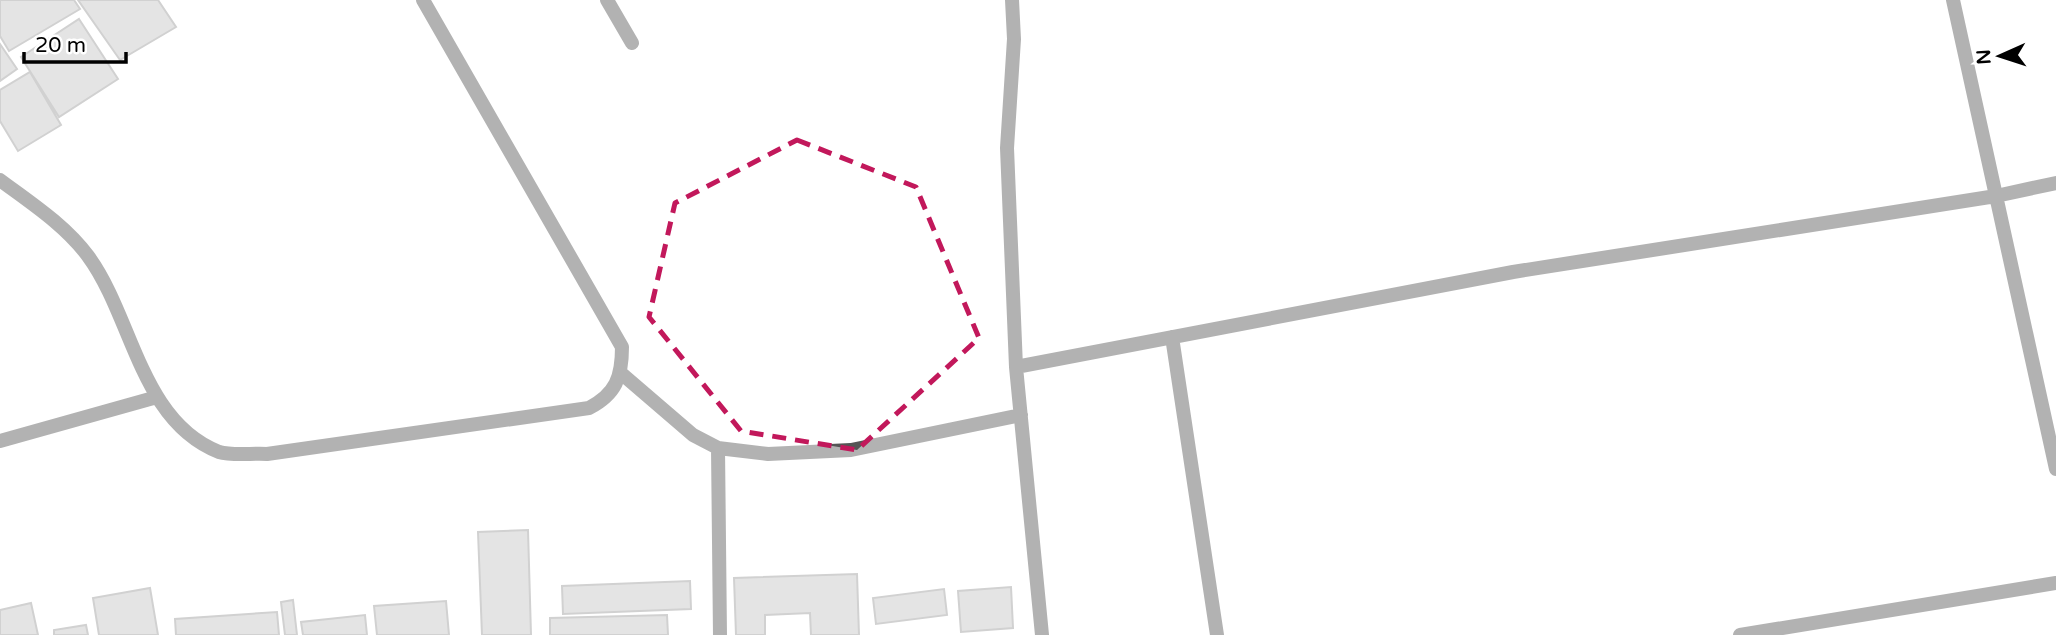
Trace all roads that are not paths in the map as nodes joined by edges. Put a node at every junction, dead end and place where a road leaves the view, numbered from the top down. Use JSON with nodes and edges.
{"nodes":[{"id":1,"x":423,"y":0,"type":"edge"},
{"id":2,"x":607,"y":0,"type":"edge"},
{"id":3,"x":1012,"y":0,"type":"edge"},
{"id":4,"x":1953,"y":0,"type":"edge"},
{"id":5,"x":632,"y":43,"type":"dead end"},
{"id":6,"x":0,"y":180,"type":"edge"},
{"id":7,"x":2056,"y":183,"type":"edge"},
{"id":8,"x":1996,"y":197,"type":"junction"},
{"id":9,"x":1171,"y":337,"type":"junction"},
{"id":10,"x":1016,"y":367,"type":"junction"},
{"id":11,"x":622,"y":374,"type":"junction"},
{"id":12,"x":157,"y":397,"type":"junction"},
{"id":13,"x":1021,"y":415,"type":"junction"},
{"id":14,"x":0,"y":441,"type":"edge"},
{"id":15,"x":718,"y":448,"type":"junction"},
{"id":16,"x":2056,"y":469,"type":"edge"},
{"id":17,"x":2056,"y":583,"type":"edge"},
{"id":18,"x":720,"y":635,"type":"edge"},
{"id":19,"x":1042,"y":635,"type":"edge"},
{"id":20,"x":1217,"y":635,"type":"edge"},
{"id":21,"x":1740,"y":635,"type":"edge"}],
"edges":[{"from":1,"to":11,"type":"street"},
{"from":2,"to":5,"type":"street"},
{"from":3,"to":10,"type":"street"},
{"from":4,"to":8,"type":"street"},
{"from":6,"to":12,"type":"street"},
{"from":7,"to":8,"type":"street"},
{"from":8,"to":9,"type":"street"},
{"from":8,"to":16,"type":"street"},
{"from":9,"to":10,"type":"street"},
{"from":9,"to":20,"type":"street"},
{"from":10,"to":13,"type":"street"},
{"from":11,"to":12,"type":"street"},
{"from":11,"to":15,"type":"street"},
{"from":12,"to":14,"type":"street"},
{"from":13,"to":15,"type":"street"},
{"from":13,"to":19,"type":"street"},
{"from":15,"to":18,"type":"street"},
{"from":17,"to":21,"type":"street"}]}
